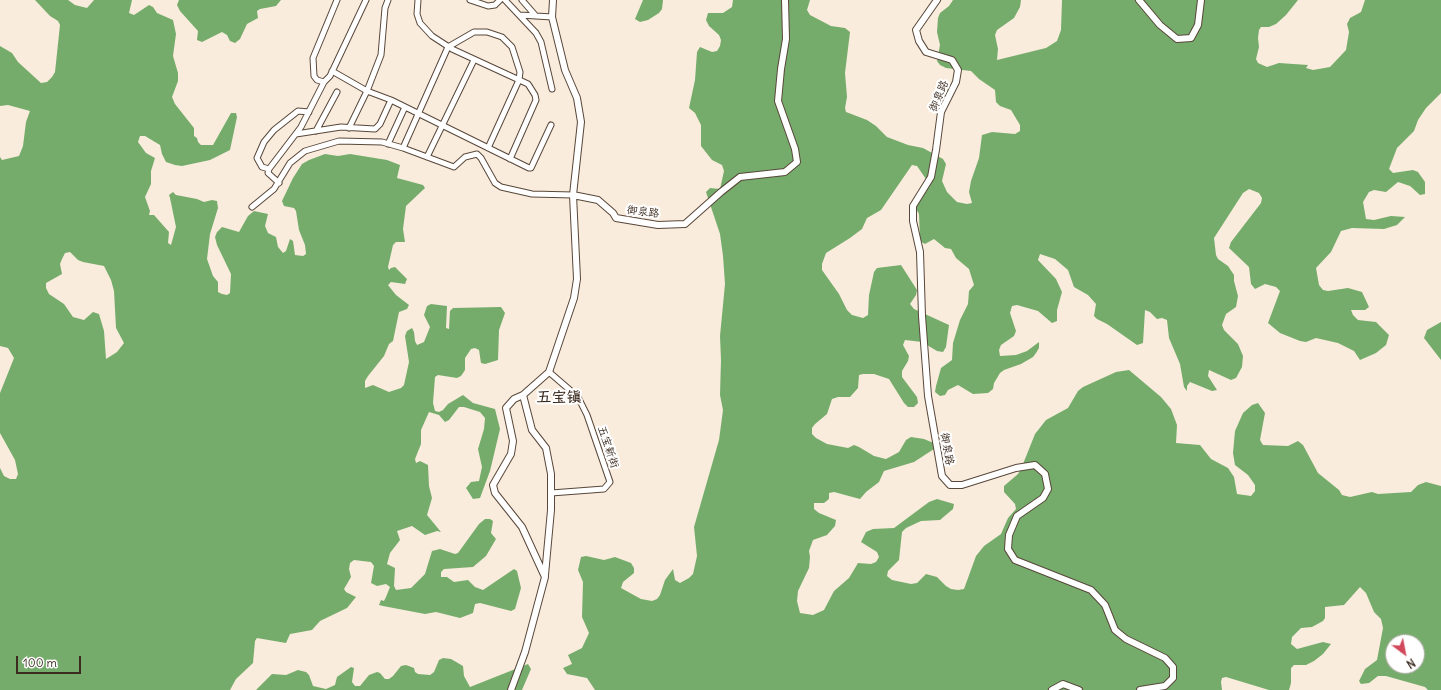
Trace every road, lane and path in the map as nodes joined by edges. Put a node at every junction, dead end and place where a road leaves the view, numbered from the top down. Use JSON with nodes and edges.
{"nodes":[{"id":1,"x":337,"y":0,"type":"edge"},
{"id":2,"x":366,"y":0,"type":"edge"},
{"id":3,"x":388,"y":0,"type":"edge"},
{"id":4,"x":418,"y":0,"type":"edge"},
{"id":5,"x":470,"y":0,"type":"edge"},
{"id":6,"x":500,"y":0,"type":"edge"},
{"id":7,"x":505,"y":0,"type":"edge"},
{"id":8,"x":522,"y":0,"type":"edge"},
{"id":9,"x":553,"y":0,"type":"edge"},
{"id":10,"x":785,"y":0,"type":"edge"},
{"id":11,"x":937,"y":0,"type":"edge"},
{"id":12,"x":1139,"y":0,"type":"edge"},
{"id":13,"x":1201,"y":0,"type":"edge"},
{"id":14,"x":520,"y":15,"type":"junction"},
{"id":15,"x":535,"y":15,"type":"junction"},
{"id":16,"x":552,"y":17,"type":"junction"},
{"id":17,"x":448,"y":47,"type":"junction"},
{"id":18,"x":474,"y":60,"type":"junction"},
{"id":19,"x":332,"y":71,"type":"junction"},
{"id":20,"x":519,"y":80,"type":"junction"},
{"id":21,"x":324,"y":82,"type":"junction"},
{"id":22,"x":552,"y":89,"type":"dead end"},
{"id":23,"x":367,"y":91,"type":"junction"},
{"id":24,"x":337,"y":92,"type":"dead end"},
{"id":25,"x":391,"y":100,"type":"junction"},
{"id":26,"x":405,"y":107,"type":"junction"},
{"id":27,"x":310,"y":112,"type":"junction"},
{"id":28,"x":419,"y":114,"type":"junction"},
{"id":29,"x":442,"y":125,"type":"junction"},
{"id":30,"x":551,"y":125,"type":"dead end"},
{"id":31,"x":349,"y":128,"type":"junction"},
{"id":32,"x":316,"y":131,"type":"junction"},
{"id":33,"x":296,"y":134,"type":"junction"},
{"id":34,"x":388,"y":144,"type":"junction"},
{"id":35,"x":404,"y":148,"type":"junction"},
{"id":36,"x":488,"y":148,"type":"junction"},
{"id":37,"x":426,"y":157,"type":"junction"},
{"id":38,"x":510,"y":158,"type":"junction"},
{"id":39,"x":269,"y":169,"type":"junction"},
{"id":40,"x":279,"y":183,"type":"junction"},
{"id":41,"x":574,"y":195,"type":"junction"},
{"id":42,"x":252,"y":207,"type":"dead end"},
{"id":43,"x":549,"y":372,"type":"junction"},
{"id":44,"x":523,"y":395,"type":"junction"},
{"id":45,"x":551,"y":493,"type":"junction"},
{"id":46,"x":545,"y":577,"type":"junction"},
{"id":47,"x":511,"y":690,"type":"edge"},
{"id":48,"x":1052,"y":690,"type":"edge"},
{"id":49,"x":1079,"y":690,"type":"edge"},
{"id":50,"x":1140,"y":690,"type":"edge"}],
"edges":[{"from":1,"to":21,"type":"street"},
{"from":2,"to":19,"type":"street"},
{"from":3,"to":23,"type":"street"},
{"from":4,"to":17,"type":"street"},
{"from":5,"to":6,"type":"street"},
{"from":7,"to":14,"type":"street"},
{"from":8,"to":15,"type":"street"},
{"from":9,"to":16,"type":"street"},
{"from":10,"to":41,"type":"street","name":"御泉路"},
{"from":11,"to":50,"type":"street","name":"御泉路"},
{"from":12,"to":13,"type":"street"},
{"from":14,"to":15,"type":"street"},
{"from":14,"to":22,"type":"street"},
{"from":15,"to":16,"type":"street"},
{"from":16,"to":41,"type":"street"},
{"from":17,"to":18,"type":"street"},
{"from":17,"to":20,"type":"street"},
{"from":17,"to":28,"type":"street"},
{"from":18,"to":20,"type":"street"},
{"from":18,"to":29,"type":"street"},
{"from":19,"to":21,"type":"street"},
{"from":19,"to":23,"type":"street"},
{"from":20,"to":36,"type":"street"},
{"from":20,"to":38,"type":"street"},
{"from":21,"to":27,"type":"street"},
{"from":23,"to":25,"type":"street"},
{"from":23,"to":31,"type":"street"},
{"from":24,"to":32,"type":"street"},
{"from":25,"to":26,"type":"street"},
{"from":25,"to":31,"type":"street"},
{"from":26,"to":28,"type":"street"},
{"from":26,"to":34,"type":"street"},
{"from":27,"to":33,"type":"street"},
{"from":27,"to":39,"type":"street"},
{"from":28,"to":29,"type":"street"},
{"from":28,"to":35,"type":"street"},
{"from":29,"to":36,"type":"street"},
{"from":29,"to":37,"type":"street"},
{"from":30,"to":38,"type":"street"},
{"from":31,"to":32,"type":"street"},
{"from":32,"to":33,"type":"street"},
{"from":33,"to":39,"type":"street"},
{"from":34,"to":35,"type":"street"},
{"from":34,"to":40,"type":"street"},
{"from":35,"to":37,"type":"street"},
{"from":36,"to":38,"type":"street"},
{"from":37,"to":41,"type":"street"},
{"from":39,"to":40,"type":"street"},
{"from":40,"to":42,"type":"street"},
{"from":41,"to":43,"type":"street"},
{"from":43,"to":44,"type":"street"},
{"from":43,"to":45,"type":"street","name":"五宝新街"},
{"from":44,"to":45,"type":"street"},
{"from":44,"to":46,"type":"street"},
{"from":45,"to":46,"type":"street"},
{"from":46,"to":47,"type":"street"},
{"from":48,"to":49,"type":"street"}]}
